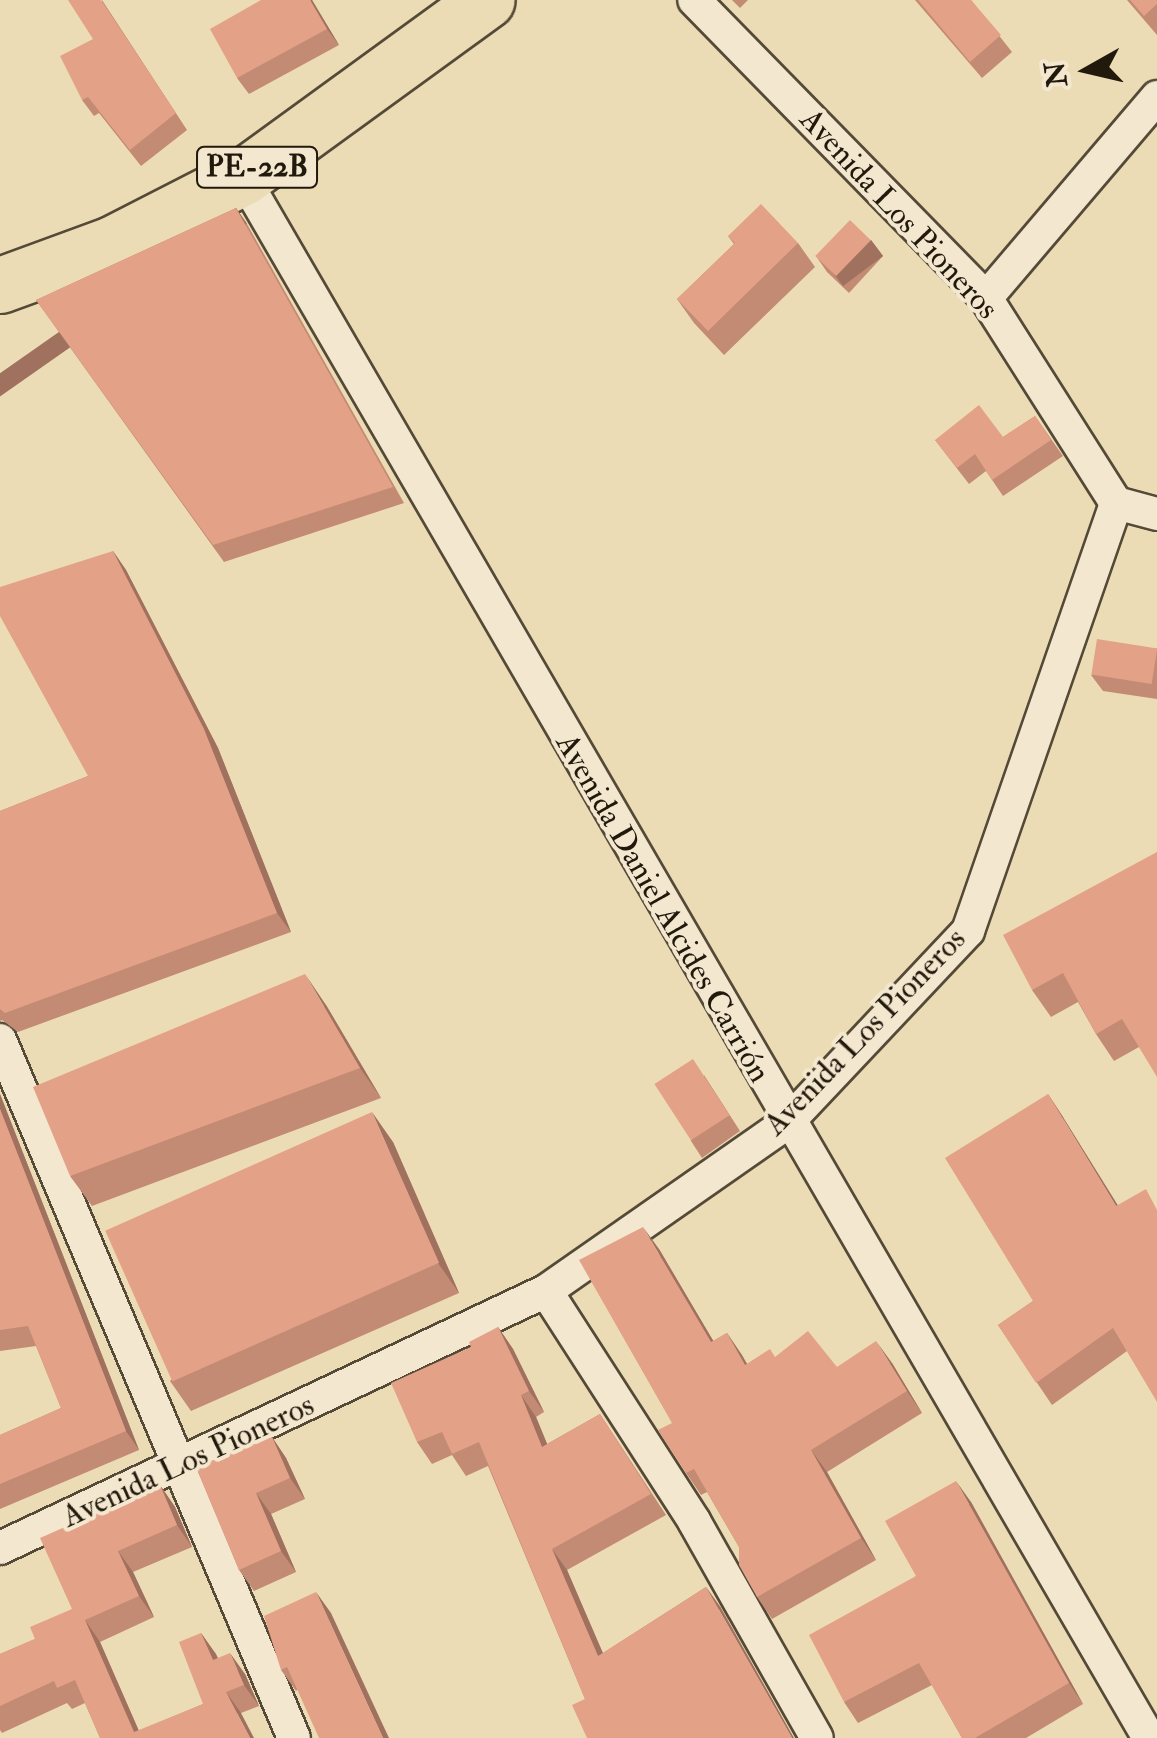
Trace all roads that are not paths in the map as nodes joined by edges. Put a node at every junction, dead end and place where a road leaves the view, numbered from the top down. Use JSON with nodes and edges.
{"nodes":[{"id":1,"x":487,"y":0,"type":"edge"},
{"id":2,"x":694,"y":0,"type":"edge"},
{"id":3,"x":1157,"y":97,"type":"edge"},
{"id":4,"x":243,"y":178,"type":"junction"},
{"id":5,"x":0,"y":285,"type":"edge"},
{"id":6,"x":986,"y":298,"type":"junction"},
{"id":7,"x":1116,"y":504,"type":"junction"},
{"id":8,"x":1157,"y":514,"type":"edge"},
{"id":9,"x":0,"y":1040,"type":"edge"},
{"id":10,"x":787,"y":1123,"type":"junction"},
{"id":11,"x":546,"y":1292,"type":"junction"},
{"id":12,"x":180,"y":1466,"type":"junction"},
{"id":13,"x":0,"y":1548,"type":"edge"},
{"id":14,"x":294,"y":1738,"type":"edge"},
{"id":15,"x":817,"y":1738,"type":"edge"},
{"id":16,"x":1149,"y":1738,"type":"edge"}],
"edges":[{"from":1,"to":4,"type":"highway","number":"PE-22B"},
{"from":2,"to":6,"type":"street","name":"Avenida Los Pioneros"},
{"from":3,"to":6,"type":"street"},
{"from":4,"to":5,"type":"highway","number":"PE-22B"},
{"from":4,"to":10,"type":"street","name":"Avenida Daniel Alcides Carrión"},
{"from":6,"to":7,"type":"street","name":"Avenida Los Pioneros"},
{"from":7,"to":8,"type":"street"},
{"from":7,"to":10,"type":"street","name":"Avenida Los Pioneros"},
{"from":9,"to":12,"type":"street"},
{"from":10,"to":11,"type":"street","name":"Avenida Los Pioneros"},
{"from":10,"to":16,"type":"street","name":"Avenida Daniel Alcides Carrión"},
{"from":11,"to":12,"type":"street","name":"Avenida Los Pioneros"},
{"from":11,"to":15,"type":"street"},
{"from":12,"to":13,"type":"street","name":"Avenida Los Pioneros"},
{"from":12,"to":14,"type":"street"}]}
